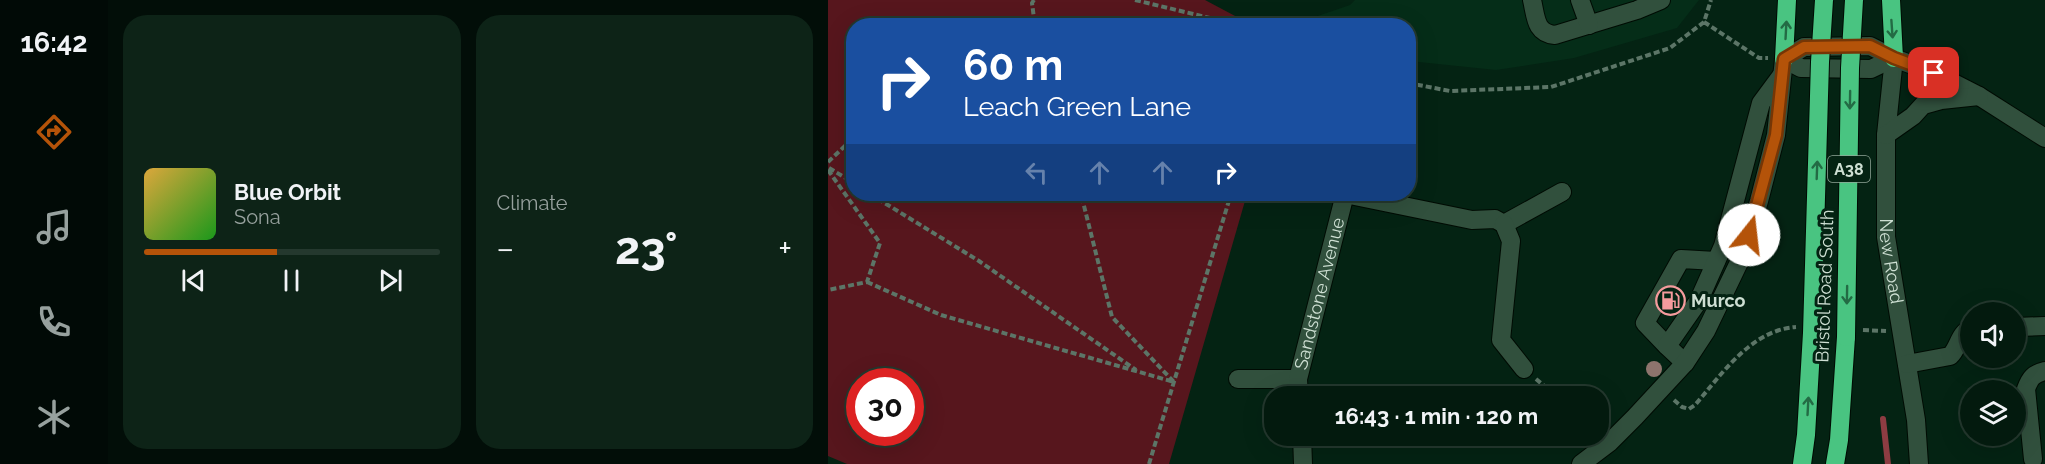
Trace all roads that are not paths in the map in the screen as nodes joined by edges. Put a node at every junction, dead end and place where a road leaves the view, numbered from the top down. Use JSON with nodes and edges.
{"nodes":[{"id":1,"x":1532,"y":0,"type":"edge"},
{"id":2,"x":1580,"y":0,"type":"edge"},
{"id":3,"x":1661,"y":0,"type":"edge"},
{"id":4,"x":1787,"y":0,"type":"edge"},
{"id":5,"x":1824,"y":0,"type":"edge"},
{"id":6,"x":1854,"y":0,"type":"edge"},
{"id":7,"x":1891,"y":0,"type":"edge"},
{"id":8,"x":1635,"y":5,"type":"edge"},
{"id":9,"x":1589,"y":25,"type":"junction"},
{"id":10,"x":1894,"y":58,"type":"junction"},
{"id":11,"x":1784,"y":66,"type":"junction"},
{"id":12,"x":1979,"y":96,"type":"junction"},
{"id":13,"x":1886,"y":135,"type":"junction"},
{"id":14,"x":2045,"y":138,"type":"edge"},
{"id":15,"x":1562,"y":192,"type":"dead end"},
{"id":16,"x":1344,"y":201,"type":"edge"},
{"id":17,"x":1380,"y":201,"type":"edge"},
{"id":18,"x":1504,"y":224,"type":"junction"},
{"id":19,"x":1716,"y":261,"type":"junction"},
{"id":20,"x":2045,"y":326,"type":"edge"},
{"id":21,"x":2026,"y":327,"type":"edge"},
{"id":22,"x":1960,"y":339,"type":"edge"},
{"id":23,"x":1667,"y":346,"type":"junction"},
{"id":24,"x":1685,"y":363,"type":"junction"},
{"id":25,"x":1907,"y":364,"type":"junction"},
{"id":26,"x":1524,"y":369,"type":"road end"},
{"id":27,"x":2045,"y":371,"type":"edge"},
{"id":28,"x":1238,"y":379,"type":"dead end"},
{"id":29,"x":1291,"y":386,"type":"edge"},
{"id":30,"x":1299,"y":386,"type":"edge"},
{"id":31,"x":1302,"y":446,"type":"edge"},
{"id":32,"x":2033,"y":459,"type":"dead end"},
{"id":33,"x":1303,"y":464,"type":"edge"},
{"id":34,"x":1581,"y":464,"type":"edge"},
{"id":35,"x":1802,"y":464,"type":"edge"},
{"id":36,"x":1835,"y":464,"type":"edge"},
{"id":37,"x":1919,"y":464,"type":"edge"}],
"edges":[{"from":1,"to":9,"type":"street"},
{"from":2,"to":9,"type":"street"},
{"from":3,"to":8,"type":"street"},
{"from":11,"to":4,"type":"highway","one_way":true},
{"from":35,"to":5,"type":"highway","name":"Bristol Road South","number":"A38","one_way":true,"bridge":true},
{"from":6,"to":36,"type":"highway","name":"Bristol Road South","number":"A38","one_way":true,"bridge":true},
{"from":7,"to":10,"type":"highway","one_way":true},
{"from":8,"to":9,"type":"street"},
{"from":10,"to":11,"type":"street"},
{"from":10,"to":12,"type":"street"},
{"from":10,"to":13,"type":"street","name":"New Road"},
{"from":11,"to":19,"type":"street"},
{"from":11,"to":24,"type":"street"},
{"from":12,"to":13,"type":"street"},
{"from":12,"to":14,"type":"street"},
{"from":13,"to":25,"type":"street","name":"New Road"},
{"from":15,"to":18,"type":"street"},
{"from":16,"to":30,"type":"street","name":"Sandstone Avenue"},
{"from":17,"to":18,"type":"street"},
{"from":18,"to":26,"type":"street"},
{"from":19,"to":23,"type":"street"},
{"from":19,"to":23,"type":"street"},
{"from":20,"to":21,"type":"street"},
{"from":22,"to":25,"type":"street"},
{"from":23,"to":24,"type":"street"},
{"from":24,"to":34,"type":"street"},
{"from":25,"to":37,"type":"street","name":"New Road"},
{"from":27,"to":32,"type":"street"},
{"from":28,"to":29,"type":"street"},
{"from":31,"to":33,"type":"street"}]}
